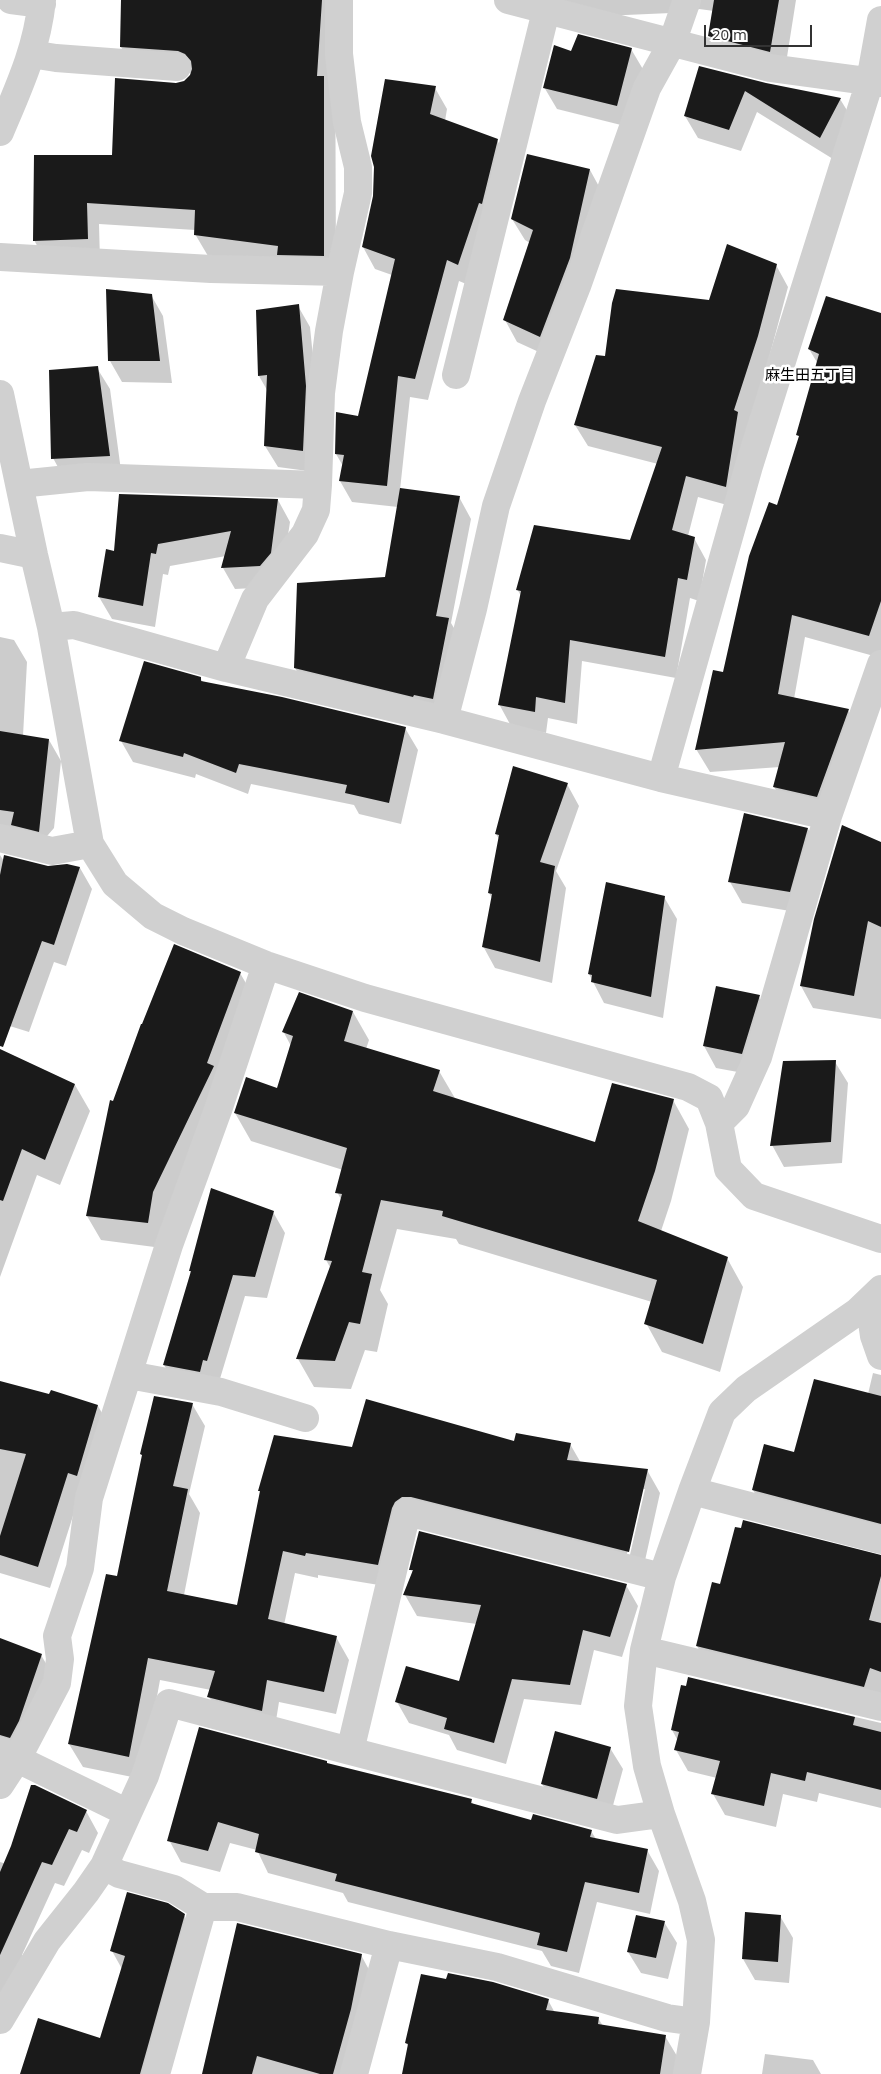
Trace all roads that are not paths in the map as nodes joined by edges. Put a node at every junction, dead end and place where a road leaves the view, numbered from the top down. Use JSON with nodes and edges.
{"nodes":[{"id":1,"x":10,"y":0,"type":"edge"},
{"id":2,"x":339,"y":0,"type":"edge"},
{"id":3,"x":686,"y":0,"type":"edge"},
{"id":4,"x":42,"y":2,"type":"edge"},
{"id":5,"x":529,"y":4,"type":"edge"},
{"id":6,"x":881,"y":20,"type":"edge"},
{"id":7,"x":672,"y":43,"type":"junction"},
{"id":8,"x":32,"y":54,"type":"junction"},
{"id":9,"x":177,"y":67,"type":"dead end"},
{"id":10,"x":876,"y":82,"type":"edge"},
{"id":11,"x":0,"y":132,"type":"edge"},
{"id":12,"x":0,"y":257,"type":"edge"},
{"id":13,"x":340,"y":272,"type":"junction"},
{"id":14,"x":456,"y":375,"type":"dead end"},
{"id":15,"x":0,"y":394,"type":"edge"},
{"id":16,"x":19,"y":484,"type":"junction"},
{"id":17,"x":318,"y":485,"type":"junction"},
{"id":18,"x":0,"y":548,"type":"edge"},
{"id":19,"x":34,"y":555,"type":"junction"},
{"id":20,"x":51,"y":627,"type":"junction"},
{"id":21,"x":881,"y":664,"type":"edge"},
{"id":22,"x":226,"y":668,"type":"junction"},
{"id":23,"x":444,"y":720,"type":"junction"},
{"id":24,"x":661,"y":778,"type":"junction"},
{"id":25,"x":828,"y":816,"type":"junction"},
{"id":26,"x":0,"y":838,"type":"edge"},
{"id":27,"x":90,"y":844,"type":"junction"},
{"id":28,"x":266,"y":965,"type":"junction"},
{"id":29,"x":719,"y":1123,"type":"junction"},
{"id":30,"x":881,"y":1239,"type":"edge"},
{"id":31,"x":875,"y":1295,"type":"edge"},
{"id":32,"x":881,"y":1356,"type":"edge"},
{"id":33,"x":129,"y":1375,"type":"junction"},
{"id":34,"x":305,"y":1418,"type":"dead end"},
{"id":35,"x":692,"y":1491,"type":"junction"},
{"id":36,"x":881,"y":1540,"type":"edge"},
{"id":37,"x":662,"y":1577,"type":"junction"},
{"id":38,"x":644,"y":1650,"type":"junction"},
{"id":39,"x":881,"y":1707,"type":"edge"},
{"id":40,"x":350,"y":1751,"type":"junction"},
{"id":41,"x":8,"y":1755,"type":"edge"},
{"id":42,"x":0,"y":1785,"type":"edge"},
{"id":43,"x":128,"y":1814,"type":"junction"},
{"id":44,"x":661,"y":1814,"type":"junction"},
{"id":45,"x":104,"y":1866,"type":"junction"},
{"id":46,"x":203,"y":1908,"type":"junction"},
{"id":47,"x":389,"y":1945,"type":"junction"},
{"id":48,"x":0,"y":2020,"type":"edge"},
{"id":49,"x":696,"y":2022,"type":"junction"},
{"id":50,"x":156,"y":2074,"type":"edge"},
{"id":51,"x":354,"y":2074,"type":"edge"},
{"id":52,"x":687,"y":2074,"type":"edge"}],
"edges":[{"from":1,"to":4,"type":"street"},
{"from":2,"to":13,"type":"street"},
{"from":3,"to":7,"type":"street"},
{"from":4,"to":8,"type":"street"},
{"from":5,"to":7,"type":"street"},
{"from":5,"to":14,"type":"street"},
{"from":6,"to":10,"type":"street"},
{"from":7,"to":10,"type":"street"},
{"from":7,"to":23,"type":"street"},
{"from":8,"to":9,"type":"street"},
{"from":8,"to":11,"type":"street"},
{"from":10,"to":24,"type":"street"},
{"from":12,"to":13,"type":"street"},
{"from":13,"to":17,"type":"street"},
{"from":15,"to":16,"type":"street"},
{"from":16,"to":17,"type":"street"},
{"from":16,"to":19,"type":"street"},
{"from":17,"to":22,"type":"street"},
{"from":18,"to":19,"type":"street"},
{"from":19,"to":20,"type":"street"},
{"from":20,"to":22,"type":"street"},
{"from":20,"to":27,"type":"street"},
{"from":21,"to":25,"type":"street"},
{"from":22,"to":23,"type":"street"},
{"from":23,"to":24,"type":"street"},
{"from":24,"to":25,"type":"street"},
{"from":25,"to":29,"type":"street"},
{"from":26,"to":27,"type":"street"},
{"from":27,"to":28,"type":"street"},
{"from":28,"to":29,"type":"street"},
{"from":28,"to":33,"type":"street"},
{"from":29,"to":30,"type":"street"},
{"from":31,"to":32,"type":"street"},
{"from":31,"to":35,"type":"street"},
{"from":33,"to":34,"type":"street"},
{"from":33,"to":41,"type":"street"},
{"from":35,"to":36,"type":"street"},
{"from":35,"to":37,"type":"street"},
{"from":37,"to":38,"type":"street"},
{"from":37,"to":40,"type":"street"},
{"from":38,"to":39,"type":"street"},
{"from":38,"to":44,"type":"street"},
{"from":40,"to":43,"type":"street"},
{"from":40,"to":44,"type":"street"},
{"from":41,"to":42,"type":"street"},
{"from":41,"to":43,"type":"street"},
{"from":43,"to":45,"type":"street"},
{"from":44,"to":49,"type":"street"},
{"from":45,"to":46,"type":"street"},
{"from":45,"to":48,"type":"street"},
{"from":46,"to":47,"type":"street"},
{"from":46,"to":50,"type":"street"},
{"from":47,"to":49,"type":"street"},
{"from":47,"to":51,"type":"street"},
{"from":49,"to":52,"type":"street"}]}
